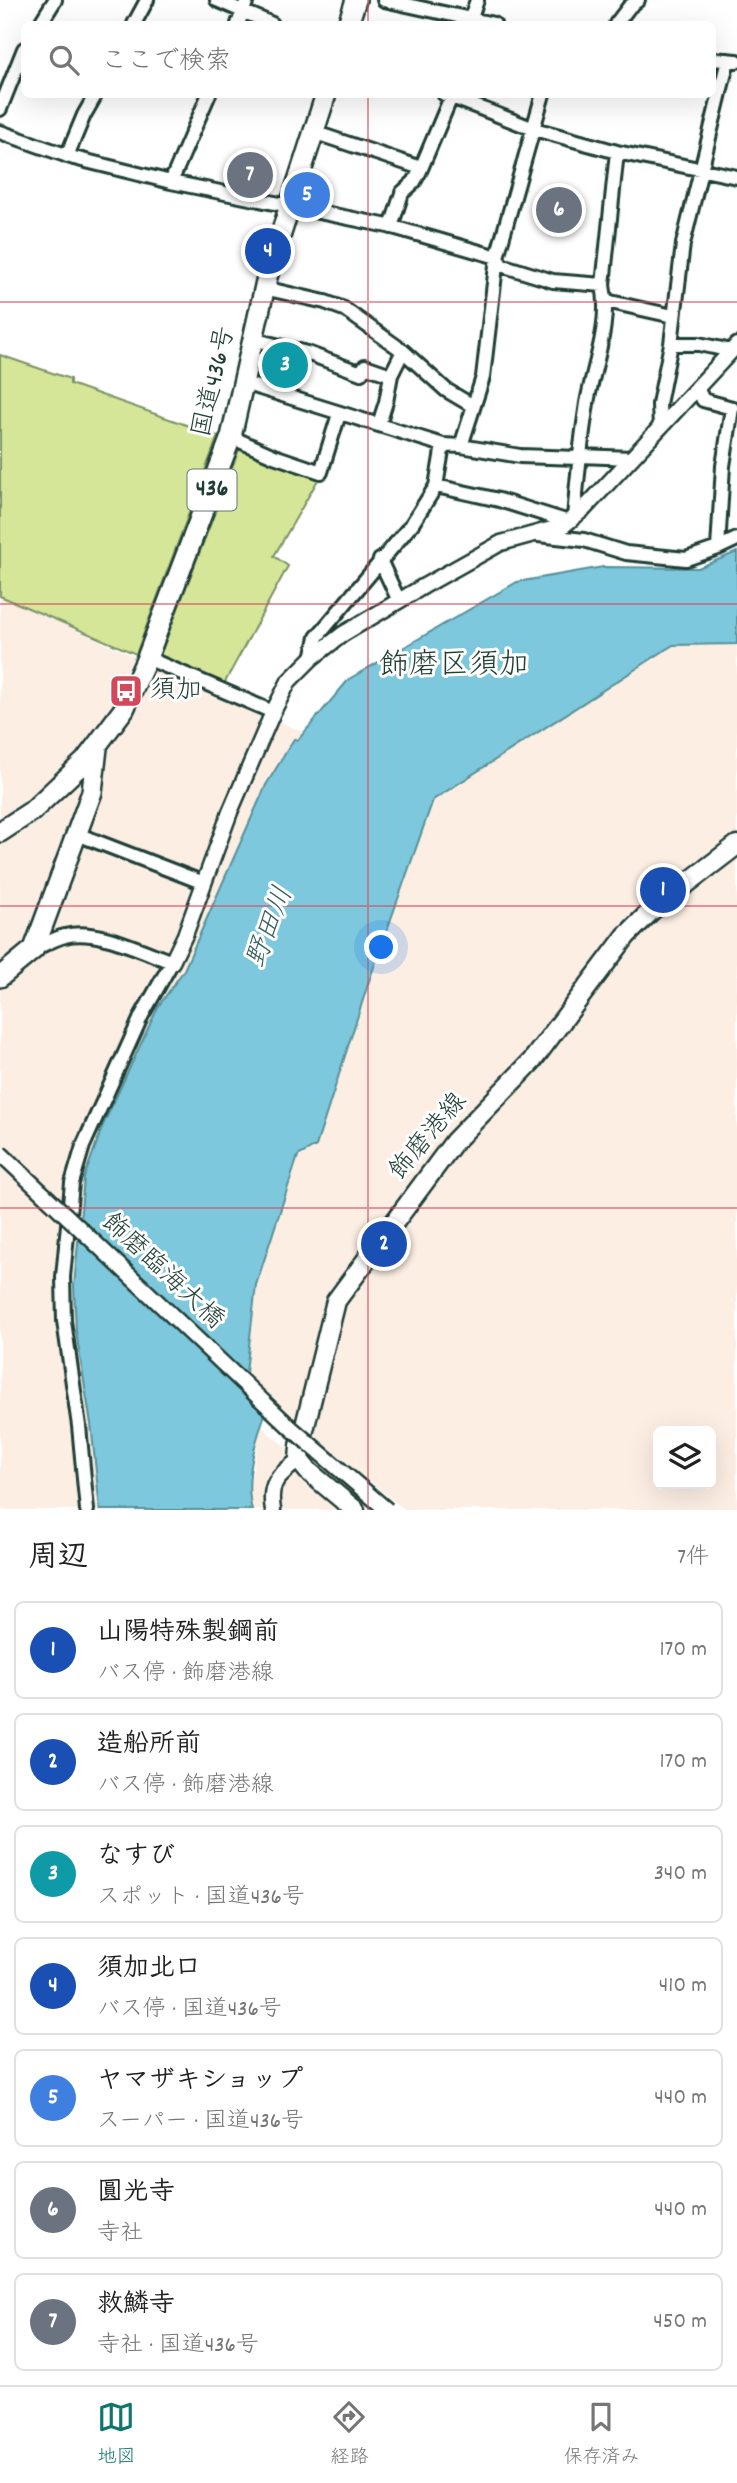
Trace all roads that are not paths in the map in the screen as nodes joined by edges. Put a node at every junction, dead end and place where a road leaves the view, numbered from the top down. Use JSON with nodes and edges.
{"nodes":[{"id":1,"x":55,"y":0,"type":"edge"},
{"id":2,"x":147,"y":0,"type":"edge"},
{"id":3,"x":217,"y":0,"type":"edge"},
{"id":4,"x":356,"y":0,"type":"edge"},
{"id":5,"x":384,"y":0,"type":"edge"},
{"id":6,"x":477,"y":0,"type":"edge"},
{"id":7,"x":638,"y":0,"type":"edge"},
{"id":8,"x":242,"y":12,"type":"edge"},
{"id":9,"x":42,"y":21,"type":"edge"},
{"id":10,"x":136,"y":21,"type":"edge"},
{"id":11,"x":264,"y":21,"type":"edge"},
{"id":12,"x":349,"y":21,"type":"edge"},
{"id":13,"x":463,"y":21,"type":"edge"},
{"id":14,"x":471,"y":21,"type":"edge"},
{"id":15,"x":619,"y":21,"type":"edge"},
{"id":16,"x":21,"y":56,"type":"edge"},
{"id":17,"x":732,"y":61,"type":"edge"},
{"id":18,"x":94,"y":98,"type":"edge"},
{"id":19,"x":207,"y":98,"type":"edge"},
{"id":20,"x":325,"y":98,"type":"edge"},
{"id":21,"x":448,"y":98,"type":"edge"},
{"id":22,"x":454,"y":98,"type":"edge"},
{"id":23,"x":542,"y":98,"type":"edge"},
{"id":24,"x":0,"y":109,"type":"edge"},
{"id":25,"x":534,"y":129,"type":"junction"},
{"id":26,"x":0,"y":132,"type":"edge"},
{"id":27,"x":313,"y":132,"type":"junction"},
{"id":28,"x":617,"y":152,"type":"junction"},
{"id":29,"x":67,"y":156,"type":"junction"},
{"id":30,"x":421,"y":168,"type":"junction"},
{"id":31,"x":700,"y":171,"type":"junction"},
{"id":32,"x":737,"y":177,"type":"edge"},
{"id":33,"x":171,"y":182,"type":"junction"},
{"id":34,"x":290,"y":205,"type":"junction"},
{"id":35,"x":391,"y":227,"type":"junction"},
{"id":36,"x":497,"y":257,"type":"junction"},
{"id":37,"x":603,"y":285,"type":"junction"},
{"id":38,"x":264,"y":288,"type":"junction"},
{"id":39,"x":606,"y":301,"type":"junction"},
{"id":40,"x":673,"y":316,"type":"junction"},
{"id":41,"x":252,"y":339,"type":"junction"},
{"id":42,"x":671,"y":344,"type":"junction"},
{"id":43,"x":734,"y":348,"type":"edge"},
{"id":44,"x":403,"y":351,"type":"junction"},
{"id":45,"x":391,"y":375,"type":"junction"},
{"id":46,"x":244,"y":383,"type":"junction"},
{"id":47,"x":697,"y":388,"type":"junction"},
{"id":48,"x":473,"y":406,"type":"junction"},
{"id":49,"x":339,"y":414,"type":"junction"},
{"id":50,"x":379,"y":424,"type":"junction"},
{"id":51,"x":660,"y":428,"type":"junction"},
{"id":52,"x":231,"y":437,"type":"junction"},
{"id":53,"x":443,"y":445,"type":"junction"},
{"id":54,"x":461,"y":446,"type":"junction"},
{"id":55,"x":579,"y":457,"type":"junction"},
{"id":56,"x":632,"y":458,"type":"junction"},
{"id":57,"x":436,"y":486,"type":"junction"},
{"id":58,"x":572,"y":520,"type":"junction"},
{"id":59,"x":538,"y":534,"type":"junction"},
{"id":60,"x":737,"y":539,"type":"edge"},
{"id":61,"x":718,"y":548,"type":"junction"},
{"id":62,"x":380,"y":560,"type":"junction"},
{"id":63,"x":399,"y":601,"type":"junction"},
{"id":64,"x":147,"y":658,"type":"junction"},
{"id":65,"x":312,"y":658,"type":"junction"},
{"id":66,"x":273,"y":712,"type":"junction"},
{"id":67,"x":97,"y":748,"type":"junction"},
{"id":68,"x":0,"y":832,"type":"edge"},
{"id":69,"x":77,"y":834,"type":"junction"},
{"id":70,"x":737,"y":845,"type":"edge"},
{"id":71,"x":204,"y":883,"type":"junction"},
{"id":72,"x":34,"y":949,"type":"junction"},
{"id":73,"x":172,"y":962,"type":"junction"},
{"id":74,"x":0,"y":976,"type":"edge"},
{"id":75,"x":0,"y":1153,"type":"edge"},
{"id":76,"x":299,"y":1460,"type":"junction"},
{"id":77,"x":87,"y":1510,"type":"edge"},
{"id":78,"x":273,"y":1510,"type":"edge"},
{"id":79,"x":355,"y":1510,"type":"edge"},
{"id":80,"x":387,"y":1510,"type":"edge"}],
"edges":[{"from":1,"to":9,"type":"street"},
{"from":2,"to":10,"type":"street"},
{"from":3,"to":8,"type":"street"},
{"from":4,"to":12,"type":"highway"},
{"from":5,"to":13,"type":"street"},
{"from":6,"to":14,"type":"street"},
{"from":7,"to":15,"type":"street"},
{"from":8,"to":11,"type":"street"},
{"from":16,"to":24,"type":"street"},
{"from":17,"to":31,"type":"street"},
{"from":18,"to":29,"type":"street"},
{"from":19,"to":33,"type":"street"},
{"from":20,"to":27,"type":"highway","name":"国道436号","number":"436"},
{"from":21,"to":30,"type":"street"},
{"from":22,"to":25,"type":"street"},
{"from":23,"to":25,"type":"street"},
{"from":25,"to":28,"type":"street"},
{"from":25,"to":36,"type":"street"},
{"from":26,"to":29,"type":"street"},
{"from":27,"to":30,"type":"street"},
{"from":27,"to":34,"type":"highway","name":"国道436号","number":"436"},
{"from":28,"to":31,"type":"street"},
{"from":28,"to":37,"type":"street"},
{"from":29,"to":33,"type":"street"},
{"from":30,"to":35,"type":"street"},
{"from":31,"to":32,"type":"street"},
{"from":31,"to":40,"type":"street"},
{"from":33,"to":34,"type":"street"},
{"from":34,"to":35,"type":"street"},
{"from":34,"to":38,"type":"highway","name":"国道436号","number":"436"},
{"from":35,"to":36,"type":"street"},
{"from":36,"to":37,"type":"street"},
{"from":36,"to":48,"type":"street"},
{"from":37,"to":39,"type":"street"},
{"from":38,"to":41,"type":"highway","name":"国道436号","number":"436"},
{"from":38,"to":44,"type":"street"},
{"from":39,"to":40,"type":"street"},
{"from":39,"to":55,"type":"street"},
{"from":40,"to":42,"type":"street"},
{"from":41,"to":45,"type":"street"},
{"from":41,"to":46,"type":"highway","name":"国道436号","number":"436"},
{"from":42,"to":43,"type":"street"},
{"from":42,"to":51,"type":"street"},
{"from":43,"to":47,"type":"street"},
{"from":44,"to":45,"type":"street"},
{"from":44,"to":48,"type":"street"},
{"from":45,"to":50,"type":"street"},
{"from":46,"to":49,"type":"street"},
{"from":46,"to":52,"type":"highway","name":"国道436号","number":"436"},
{"from":47,"to":51,"type":"street"},
{"from":47,"to":61,"type":"street"},
{"from":48,"to":54,"type":"street"},
{"from":49,"to":50,"type":"street"},
{"from":49,"to":52,"type":"street"},
{"from":50,"to":53,"type":"street"},
{"from":51,"to":56,"type":"street"},
{"from":52,"to":64,"type":"highway","name":"国道436号","number":"436"},
{"from":53,"to":54,"type":"street"},
{"from":53,"to":57,"type":"street"},
{"from":54,"to":55,"type":"street"},
{"from":55,"to":56,"type":"street"},
{"from":55,"to":58,"type":"street"},
{"from":56,"to":58,"type":"street"},
{"from":57,"to":58,"type":"street"},
{"from":57,"to":62,"type":"street"},
{"from":58,"to":59,"type":"street"},
{"from":59,"to":61,"type":"street"},
{"from":59,"to":63,"type":"street"},
{"from":60,"to":61,"type":"street"},
{"from":62,"to":63,"type":"street"},
{"from":62,"to":65,"type":"street"},
{"from":63,"to":65,"type":"street"},
{"from":64,"to":66,"type":"street"},
{"from":64,"to":67,"type":"highway","name":"国道436号","number":"436"},
{"from":65,"to":66,"type":"street"},
{"from":66,"to":71,"type":"street"},
{"from":67,"to":68,"type":"highway","name":"国道436号","number":"436"},
{"from":67,"to":69,"type":"highway","name":"国道436号","number":"436"},
{"from":69,"to":71,"type":"street"},
{"from":69,"to":72,"type":"highway","name":"国道436号","number":"436"},
{"from":70,"to":76,"type":"main road","name":"飾磨港線"},
{"from":71,"to":73,"type":"street"},
{"from":72,"to":73,"type":"street"},
{"from":72,"to":74,"type":"highway"},
{"from":73,"to":77,"type":"street"},
{"from":75,"to":80,"type":"street","name":"飾磨臨海大橋","bridge":true},
{"from":76,"to":78,"type":"street"},
{"from":76,"to":79,"type":"main road"}]}
